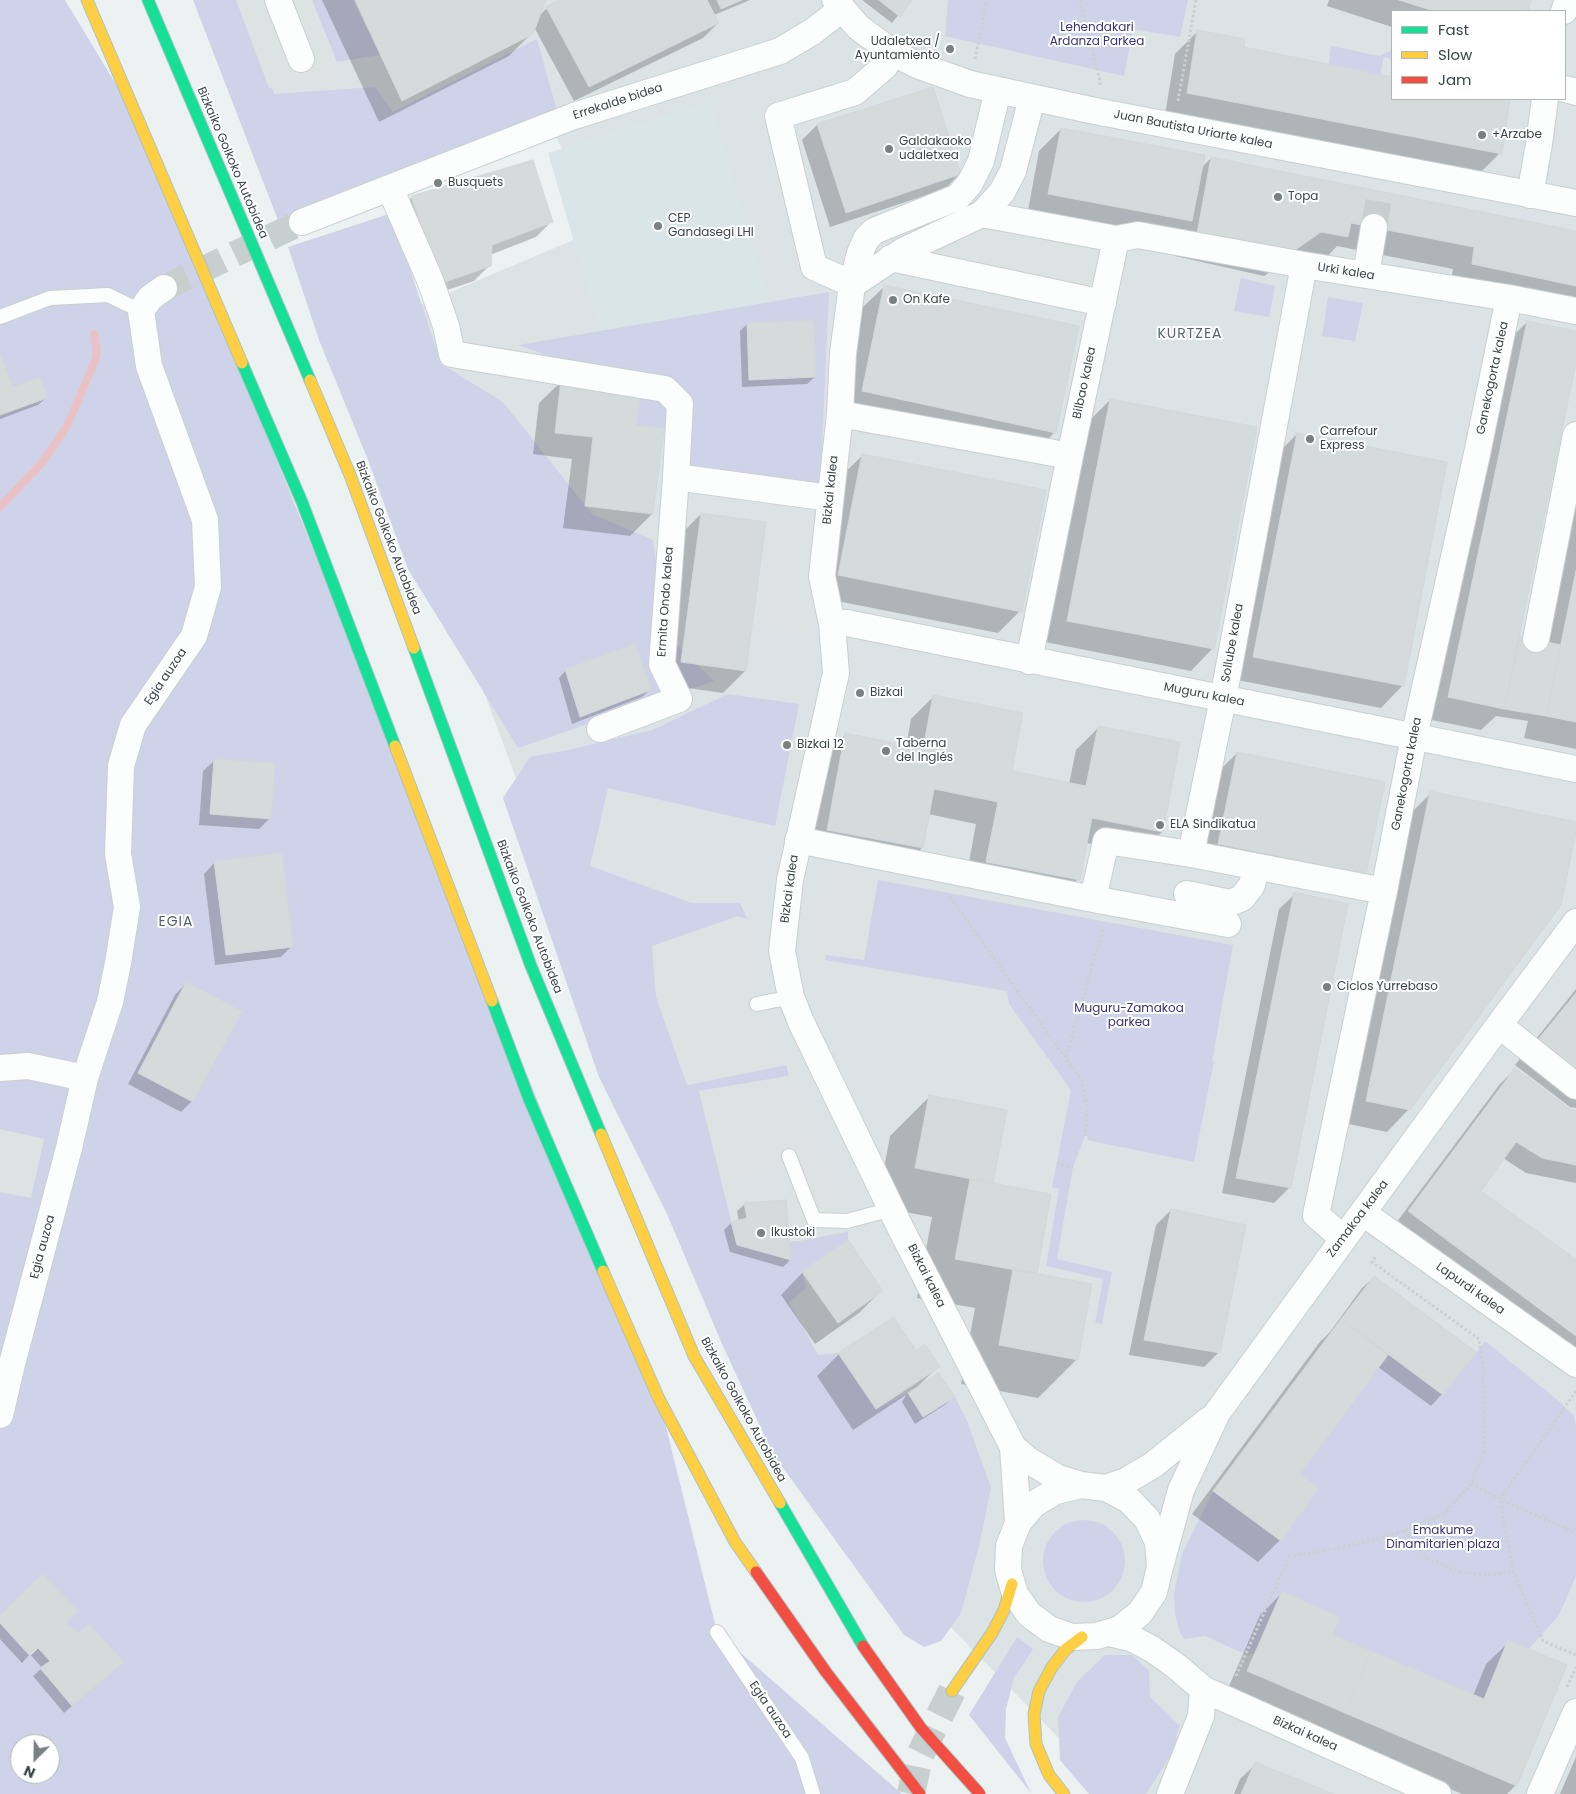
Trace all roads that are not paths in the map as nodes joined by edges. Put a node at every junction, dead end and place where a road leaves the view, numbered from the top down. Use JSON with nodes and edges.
{"nodes":[{"id":1,"x":86,"y":0,"type":"edge"},
{"id":2,"x":148,"y":0,"type":"edge"},
{"id":3,"x":278,"y":0,"type":"edge"},
{"id":4,"x":839,"y":5,"type":"edge"},
{"id":5,"x":301,"y":59,"type":"dead end"},
{"id":6,"x":885,"y":66,"type":"dead end"},
{"id":7,"x":998,"y":90,"type":"junction"},
{"id":8,"x":1032,"y":98,"type":"junction"},
{"id":9,"x":1545,"y":100,"type":"edge"},
{"id":10,"x":390,"y":188,"type":"junction"},
{"id":11,"x":1530,"y":194,"type":"junction"},
{"id":12,"x":1576,"y":203,"type":"edge"},
{"id":13,"x":982,"y":214,"type":"junction"},
{"id":14,"x":302,"y":222,"type":"tunnel mouth"},
{"id":15,"x":1374,"y":227,"type":"tunnel mouth"},
{"id":16,"x":1116,"y":239,"type":"junction"},
{"id":17,"x":891,"y":258,"type":"junction"},
{"id":18,"x":1304,"y":266,"type":"junction"},
{"id":19,"x":1366,"y":275,"type":"junction"},
{"id":20,"x":846,"y":282,"type":"junction"},
{"id":21,"x":164,"y":288,"type":"tunnel mouth"},
{"id":22,"x":1509,"y":298,"type":"junction"},
{"id":23,"x":1104,"y":303,"type":"junction"},
{"id":24,"x":141,"y":311,"type":"junction"},
{"id":25,"x":1576,"y":311,"type":"edge"},
{"id":26,"x":0,"y":317,"type":"edge"},
{"id":27,"x":840,"y":414,"type":"junction"},
{"id":28,"x":1576,"y":435,"type":"edge"},
{"id":29,"x":1070,"y":456,"type":"junction"},
{"id":30,"x":676,"y":477,"type":"junction"},
{"id":31,"x":830,"y":498,"type":"junction"},
{"id":32,"x":832,"y":624,"type":"junction"},
{"id":33,"x":1536,"y":639,"type":"dead end"},
{"id":34,"x":1030,"y":661,"type":"junction"},
{"id":35,"x":1223,"y":699,"type":"junction"},
{"id":36,"x":600,"y":729,"type":"dead end"},
{"id":37,"x":1414,"y":737,"type":"junction"},
{"id":38,"x":1576,"y":769,"type":"edge"},
{"id":39,"x":798,"y":840,"type":"junction"},
{"id":40,"x":1191,"y":854,"type":"junction"},
{"id":41,"x":1256,"y":866,"type":"junction"},
{"id":42,"x":1384,"y":891,"type":"junction"},
{"id":43,"x":1187,"y":894,"type":"dead end"},
{"id":44,"x":1099,"y":909,"type":"junction"},
{"id":45,"x":1576,"y":922,"type":"edge"},
{"id":46,"x":1228,"y":924,"type":"dead end"},
{"id":47,"x":791,"y":997,"type":"junction"},
{"id":48,"x":757,"y":1004,"type":"dead end"},
{"id":49,"x":1499,"y":1025,"type":"junction"},
{"id":50,"x":0,"y":1068,"type":"edge"},
{"id":51,"x":85,"y":1078,"type":"junction"},
{"id":52,"x":1576,"y":1086,"type":"edge"},
{"id":53,"x":789,"y":1156,"type":"dead end"},
{"id":54,"x":892,"y":1209,"type":"junction"},
{"id":55,"x":1363,"y":1213,"type":"junction"},
{"id":56,"x":1343,"y":1238,"type":"junction"},
{"id":57,"x":1576,"y":1364,"type":"edge"},
{"id":58,"x":1217,"y":1413,"type":"junction"},
{"id":59,"x":0,"y":1415,"type":"edge"},
{"id":60,"x":1013,"y":1446,"type":"junction"},
{"id":61,"x":1081,"y":1485,"type":"junction"},
{"id":62,"x":1106,"y":1488,"type":"junction"},
{"id":63,"x":1018,"y":1522,"type":"junction"},
{"id":64,"x":1160,"y":1567,"type":"junction"},
{"id":65,"x":1012,"y":1584,"type":"junction"},
{"id":66,"x":1148,"y":1601,"type":"junction"},
{"id":67,"x":717,"y":1632,"type":"dead end"},
{"id":68,"x":1109,"y":1633,"type":"junction"},
{"id":69,"x":1082,"y":1637,"type":"junction"},
{"id":70,"x":1176,"y":1666,"type":"junction"},
{"id":71,"x":1203,"y":1689,"type":"junction"},
{"id":72,"x":952,"y":1691,"type":"tunnel mouth"},
{"id":73,"x":1576,"y":1712,"type":"edge"},
{"id":74,"x":812,"y":1794,"type":"edge"},
{"id":75,"x":920,"y":1794,"type":"edge"},
{"id":76,"x":980,"y":1794,"type":"edge"},
{"id":77,"x":1064,"y":1794,"type":"edge"},
{"id":78,"x":1170,"y":1794,"type":"edge"},
{"id":79,"x":1438,"y":1794,"type":"edge"},
{"id":80,"x":1540,"y":1794,"type":"edge"}],
"edges":[{"from":1,"to":75,"type":"highway","bridge":true},
{"from":2,"to":76,"type":"highway","name":"Bizkaiko Golkoko Autobidea","bridge":true},
{"from":3,"to":5,"type":"street"},
{"from":4,"to":7,"type":"street","name":"Juan Bautista Uriarte kalea"},
{"from":4,"to":10,"type":"street","name":"Errekalde bidea"},
{"from":6,"to":20,"type":"street"},
{"from":7,"to":8,"type":"street","name":"Juan Bautista Uriarte kalea"},
{"from":7,"to":20,"type":"street","name":"Bizkai kalea"},
{"from":8,"to":11,"type":"street","name":"Juan Bautista Uriarte kalea"},
{"from":8,"to":13,"type":"street"},
{"from":9,"to":11,"type":"street"},
{"from":10,"to":14,"type":"street","name":"Errekalde bidea"},
{"from":10,"to":30,"type":"street","name":"Ermita Ondo kalea"},
{"from":11,"to":12,"type":"street","name":"Juan Bautista Uriarte kalea"},
{"from":13,"to":16,"type":"street"},
{"from":13,"to":17,"type":"street"},
{"from":15,"to":19,"type":"street"},
{"from":16,"to":18,"type":"street","name":"Urki kalea"},
{"from":16,"to":23,"type":"street","name":"Bilbao kalea"},
{"from":17,"to":20,"type":"street"},
{"from":17,"to":23,"type":"street"},
{"from":18,"to":19,"type":"street","name":"Urki kalea"},
{"from":18,"to":35,"type":"street","name":"Sollube kalea"},
{"from":19,"to":22,"type":"street","name":"Urki kalea"},
{"from":20,"to":27,"type":"street","name":"Bizkai kalea"},
{"from":21,"to":24,"type":"street"},
{"from":22,"to":25,"type":"street","name":"Urki kalea"},
{"from":22,"to":37,"type":"street","name":"Ganekogorta kalea"},
{"from":23,"to":29,"type":"street","name":"Bilbao kalea"},
{"from":24,"to":26,"type":"lane"},
{"from":24,"to":51,"type":"street","name":"Egia auzoa"},
{"from":27,"to":29,"type":"street"},
{"from":27,"to":31,"type":"street","name":"Bizkai kalea"},
{"from":28,"to":33,"type":"street"},
{"from":29,"to":34,"type":"street","name":"Bilbao kalea"},
{"from":30,"to":31,"type":"street"},
{"from":30,"to":36,"type":"street","name":"Ermita Ondo kalea"},
{"from":31,"to":32,"type":"street","name":"Bizkai kalea"},
{"from":32,"to":34,"type":"street","name":"Muguru kalea"},
{"from":32,"to":39,"type":"street","name":"Bizkai kalea"},
{"from":34,"to":35,"type":"street","name":"Muguru kalea"},
{"from":35,"to":37,"type":"street","name":"Muguru kalea"},
{"from":35,"to":40,"type":"street","name":"Sollube kalea"},
{"from":37,"to":38,"type":"street","name":"Muguru kalea"},
{"from":37,"to":42,"type":"street","name":"Ganekogorta kalea"},
{"from":39,"to":44,"type":"street"},
{"from":39,"to":47,"type":"street","name":"Bizkai kalea"},
{"from":40,"to":41,"type":"street"},
{"from":40,"to":44,"type":"street"},
{"from":41,"to":42,"type":"street"},
{"from":41,"to":43,"type":"street"},
{"from":42,"to":56,"type":"street","name":"Ganekogorta kalea"},
{"from":44,"to":46,"type":"street"},
{"from":45,"to":49,"type":"street","name":"Zamakoa kalea"},
{"from":47,"to":48,"type":"lane"},
{"from":47,"to":54,"type":"street","name":"Bizkai kalea"},
{"from":49,"to":52,"type":"street"},
{"from":49,"to":55,"type":"street","name":"Zamakoa kalea"},
{"from":50,"to":51,"type":"street"},
{"from":51,"to":59,"type":"street","name":"Egia auzoa"},
{"from":53,"to":54,"type":"lane"},
{"from":54,"to":60,"type":"street","name":"Bizkai kalea"},
{"from":55,"to":56,"type":"street","name":"Zamakoa kalea"},
{"from":55,"to":57,"type":"street","name":"Lapurdi kalea"},
{"from":56,"to":58,"type":"street","name":"Zamakoa kalea"},
{"from":58,"to":62,"type":"street","name":"Zamakoa kalea"},
{"from":58,"to":64,"type":"street","name":"Zamakoa kalea"},
{"from":60,"to":61,"type":"street","name":"Bizkai kalea"},
{"from":60,"to":63,"type":"street","name":"Bizkai kalea"},
{"from":61,"to":62,"type":"street","name":"Bizkai kalea"},
{"from":61,"to":63,"type":"street","name":"Bizkai kalea"},
{"from":62,"to":64,"type":"street","name":"Bizkai kalea"},
{"from":63,"to":65,"type":"street","name":"Bizkai kalea"},
{"from":64,"to":66,"type":"street","name":"Bizkai kalea"},
{"from":65,"to":69,"type":"street","name":"Bizkai kalea"},
{"from":65,"to":72,"type":"highway"},
{"from":66,"to":68,"type":"street","name":"Bizkai kalea"},
{"from":66,"to":70,"type":"street","name":"Bizkai kalea"},
{"from":67,"to":74,"type":"lane","name":"Egia auzoa"},
{"from":68,"to":69,"type":"street","name":"Bizkai kalea"},
{"from":68,"to":70,"type":"street","name":"Bizkai kalea"},
{"from":69,"to":77,"type":"highway"},
{"from":70,"to":71,"type":"street","name":"Bizkai kalea"},
{"from":71,"to":78,"type":"street"},
{"from":71,"to":79,"type":"street","name":"Bizkai kalea"},
{"from":73,"to":80,"type":"street"}]}
